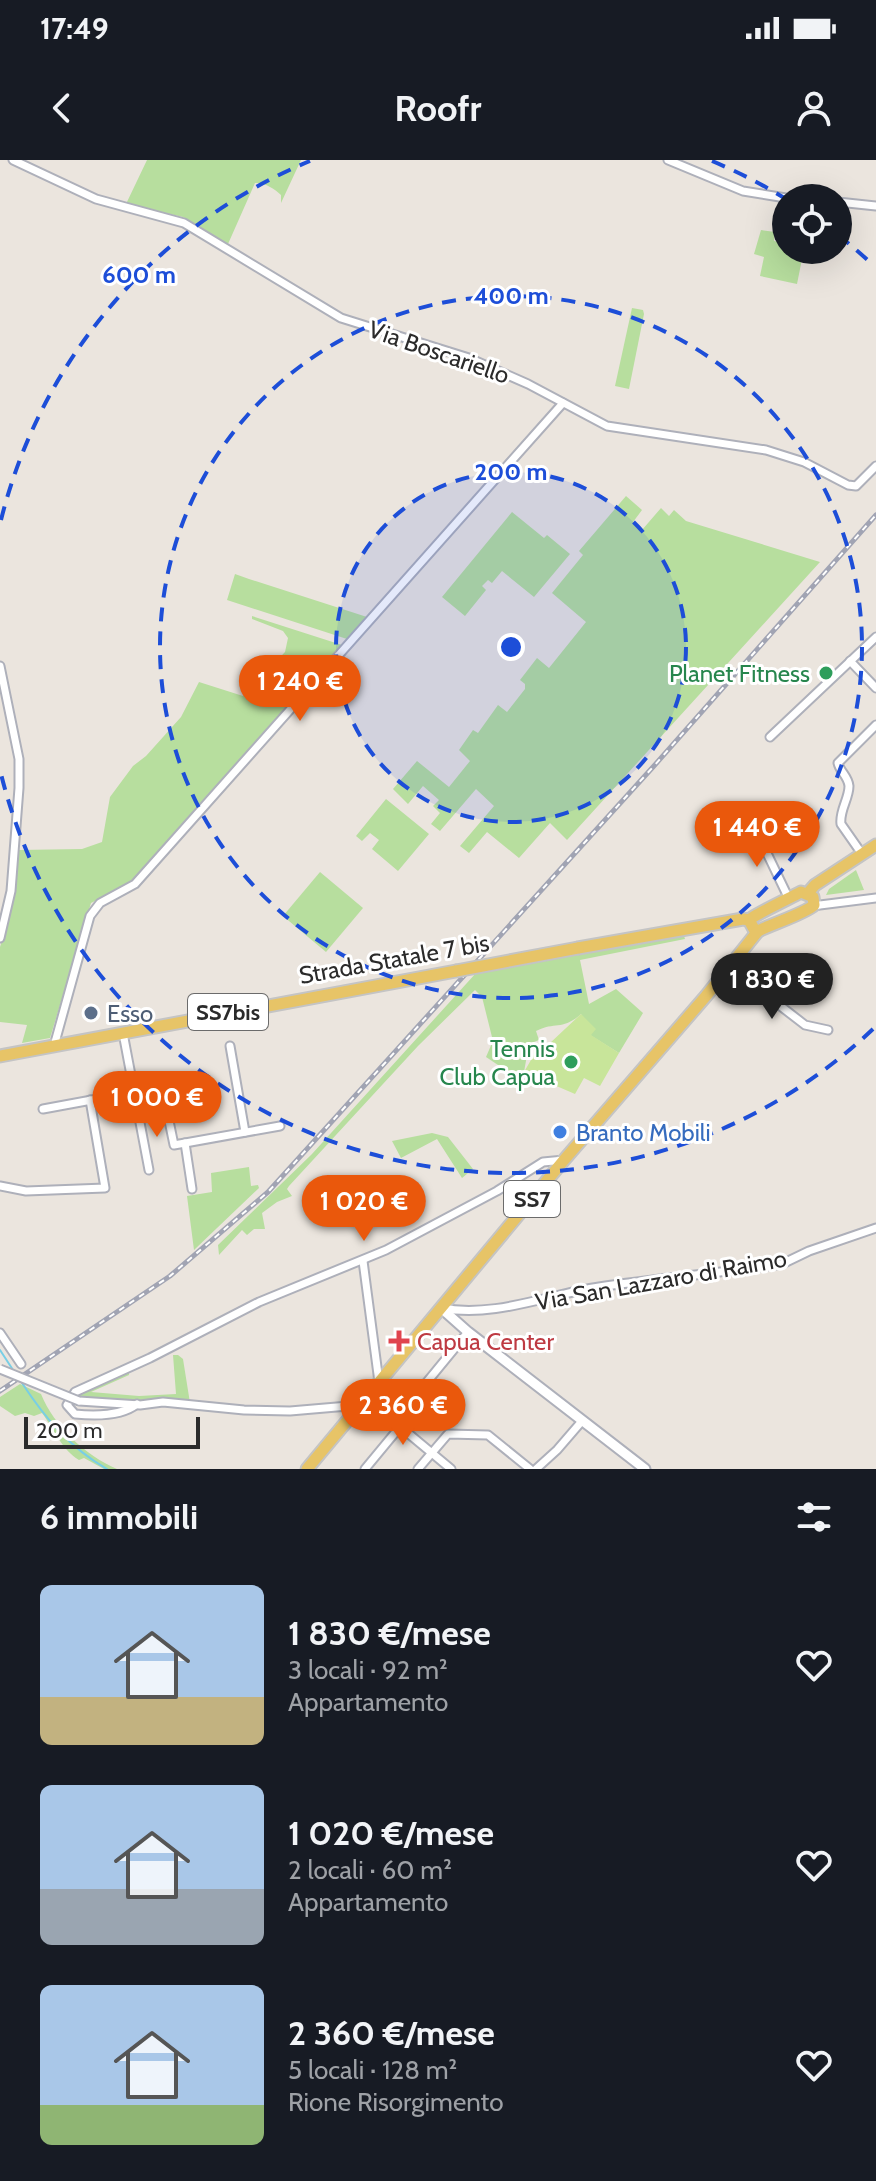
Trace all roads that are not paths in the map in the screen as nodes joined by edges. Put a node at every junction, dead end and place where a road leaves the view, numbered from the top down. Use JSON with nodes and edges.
{"nodes":[{"id":1,"x":13,"y":160,"type":"edge"},
{"id":2,"x":668,"y":160,"type":"edge"},
{"id":3,"x":772,"y":196,"type":"edge"},
{"id":4,"x":852,"y":203,"type":"edge"},
{"id":5,"x":876,"y":206,"type":"edge"},
{"id":6,"x":563,"y":403,"type":"junction"},
{"id":7,"x":876,"y":466,"type":"edge"},
{"id":8,"x":876,"y":637,"type":"edge"},
{"id":9,"x":850,"y":661,"type":"junction"},
{"id":10,"x":0,"y":666,"type":"edge"},
{"id":11,"x":876,"y":688,"type":"edge"},
{"id":12,"x":876,"y":725,"type":"edge"},
{"id":13,"x":770,"y":737,"type":"dead end"},
{"id":14,"x":726,"y":838,"type":"dead end"},
{"id":15,"x":876,"y":845,"type":"edge"},
{"id":16,"x":862,"y":854,"type":"junction"},
{"id":17,"x":808,"y":893,"type":"junction"},
{"id":18,"x":876,"y":898,"type":"edge"},
{"id":19,"x":789,"y":899,"type":"junction"},
{"id":20,"x":812,"y":906,"type":"junction"},
{"id":21,"x":749,"y":920,"type":"junction"},
{"id":22,"x":758,"y":931,"type":"junction"},
{"id":23,"x":0,"y":938,"type":"edge"},
{"id":24,"x":730,"y":967,"type":"junction"},
{"id":25,"x":828,"y":1030,"type":"dead end"},
{"id":26,"x":123,"y":1033,"type":"junction"},
{"id":27,"x":54,"y":1046,"type":"junction"},
{"id":28,"x":230,"y":1046,"type":"dead end"},
{"id":29,"x":0,"y":1056,"type":"edge"},
{"id":30,"x":134,"y":1092,"type":"junction"},
{"id":31,"x":90,"y":1100,"type":"junction"},
{"id":32,"x":43,"y":1109,"type":"dead end"},
{"id":33,"x":280,"y":1126,"type":"dead end"},
{"id":34,"x":245,"y":1132,"type":"junction"},
{"id":35,"x":185,"y":1143,"type":"junction"},
{"id":36,"x":564,"y":1160,"type":"junction"},
{"id":37,"x":149,"y":1170,"type":"dead end"},
{"id":38,"x":0,"y":1186,"type":"edge"},
{"id":39,"x":192,"y":1189,"type":"dead end"},
{"id":40,"x":876,"y":1228,"type":"edge"},
{"id":41,"x":363,"y":1261,"type":"junction"},
{"id":42,"x":441,"y":1308,"type":"junction"},
{"id":43,"x":468,"y":1332,"type":"junction"},
{"id":44,"x":0,"y":1333,"type":"edge"},
{"id":45,"x":21,"y":1364,"type":"dead end"},
{"id":46,"x":0,"y":1369,"type":"edge"},
{"id":47,"x":380,"y":1384,"type":"junction"},
{"id":48,"x":422,"y":1388,"type":"dead end"},
{"id":49,"x":364,"y":1402,"type":"junction"},
{"id":50,"x":137,"y":1404,"type":"junction"},
{"id":51,"x":418,"y":1405,"type":"dead end"},
{"id":52,"x":582,"y":1421,"type":"junction"},
{"id":53,"x":400,"y":1427,"type":"junction"},
{"id":54,"x":432,"y":1453,"type":"junction"},
{"id":55,"x":643,"y":1468,"type":"edge"},
{"id":56,"x":307,"y":1469,"type":"edge"},
{"id":57,"x":365,"y":1469,"type":"edge"},
{"id":58,"x":418,"y":1469,"type":"edge"},
{"id":59,"x":451,"y":1469,"type":"edge"},
{"id":60,"x":533,"y":1469,"type":"edge"}],
"edges":[{"from":1,"to":6,"type":"street","name":"Via Boscariello"},
{"from":2,"to":3,"type":"street"},
{"from":4,"to":5,"type":"street"},
{"from":6,"to":7,"type":"street","name":"Via Boscariello"},
{"from":6,"to":27,"type":"street"},
{"from":8,"to":9,"type":"street"},
{"from":9,"to":11,"type":"street"},
{"from":9,"to":13,"type":"street"},
{"from":10,"to":23,"type":"street"},
{"from":12,"to":16,"type":"street"},
{"from":14,"to":19,"type":"street"},
{"from":15,"to":16,"type":"main road"},
{"from":16,"to":17,"type":"main road"},
{"from":17,"to":19,"type":"main road"},
{"from":17,"to":20,"type":"main road"},
{"from":18,"to":20,"type":"street"},
{"from":19,"to":21,"type":"main road"},
{"from":20,"to":22,"type":"main road","number":"SS7"},
{"from":21,"to":22,"type":"main road"},
{"from":21,"to":26,"type":"main road","name":"Strada Statale 7 bis","number":"SS7bis","bridge":true},
{"from":22,"to":24,"type":"main road","number":"SS7"},
{"from":24,"to":25,"type":"street"},
{"from":24,"to":36,"type":"main road","number":"SS7"},
{"from":26,"to":27,"type":"main road","name":"Strada Statale 7 bis","number":"SS7bis"},
{"from":26,"to":30,"type":"street"},
{"from":27,"to":29,"type":"main road","name":"Strada Statale 7 bis","number":"SS7bis"},
{"from":28,"to":34,"type":"street"},
{"from":30,"to":31,"type":"street"},
{"from":30,"to":35,"type":"street"},
{"from":30,"to":37,"type":"street"},
{"from":31,"to":32,"type":"street"},
{"from":31,"to":38,"type":"street"},
{"from":33,"to":34,"type":"street"},
{"from":34,"to":35,"type":"street"},
{"from":35,"to":39,"type":"street"},
{"from":36,"to":41,"type":"street"},
{"from":36,"to":42,"type":"main road","number":"SS7"},
{"from":40,"to":42,"type":"street","name":"Via San Lazzaro di Raimo"},
{"from":41,"to":47,"type":"street"},
{"from":41,"to":50,"type":"street"},
{"from":42,"to":43,"type":"street"},
{"from":42,"to":47,"type":"main road","number":"SS7"},
{"from":43,"to":48,"type":"street"},
{"from":43,"to":52,"type":"street"},
{"from":44,"to":45,"type":"street"},
{"from":46,"to":50,"type":"street","bridge":true},
{"from":47,"to":49,"type":"main road","number":"SS7"},
{"from":49,"to":50,"type":"street"},
{"from":49,"to":53,"type":"street"},
{"from":49,"to":56,"type":"main road","number":"SS7"},
{"from":51,"to":53,"type":"street"},
{"from":52,"to":55,"type":"street"},
{"from":52,"to":60,"type":"street"},
{"from":53,"to":54,"type":"street"},
{"from":53,"to":57,"type":"street"},
{"from":54,"to":58,"type":"street"},
{"from":54,"to":59,"type":"street"},
{"from":54,"to":60,"type":"street"}]}
